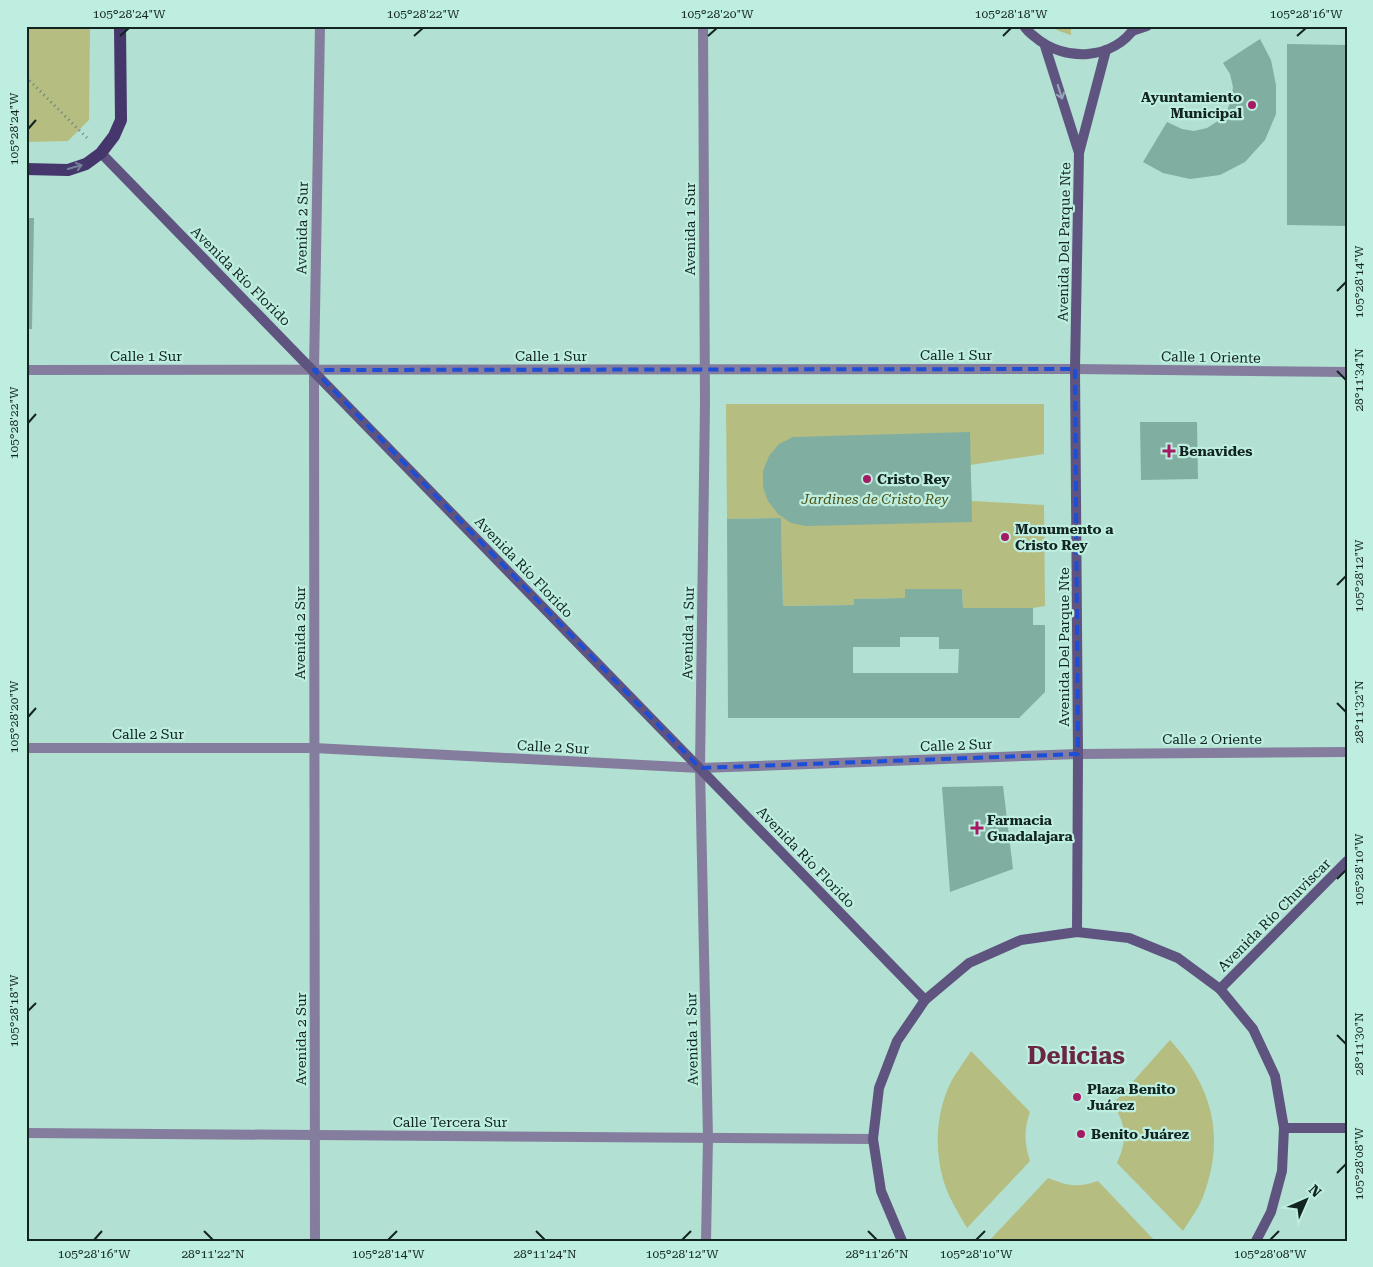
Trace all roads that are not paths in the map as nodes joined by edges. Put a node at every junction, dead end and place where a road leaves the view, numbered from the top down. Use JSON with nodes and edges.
{"nodes":[{"id":1,"x":120,"y":26,"type":"edge"},
{"id":2,"x":320,"y":26,"type":"edge"},
{"id":3,"x":703,"y":26,"type":"edge"},
{"id":4,"x":1147,"y":26,"type":"edge"},
{"id":5,"x":1022,"y":28,"type":"edge"},
{"id":6,"x":1134,"y":29,"type":"edge"},
{"id":7,"x":1045,"y":46,"type":"junction"},
{"id":8,"x":1106,"y":50,"type":"junction"},
{"id":9,"x":101,"y":153,"type":"junction"},
{"id":10,"x":1079,"y":153,"type":"junction"},
{"id":11,"x":26,"y":169,"type":"edge"},
{"id":12,"x":704,"y":369,"type":"junction"},
{"id":13,"x":1075,"y":369,"type":"junction"},
{"id":14,"x":26,"y":370,"type":"edge"},
{"id":15,"x":314,"y":370,"type":"junction"},
{"id":16,"x":1347,"y":372,"type":"edge"},
{"id":17,"x":26,"y":748,"type":"edge"},
{"id":18,"x":314,"y":748,"type":"junction"},
{"id":19,"x":1347,"y":752,"type":"edge"},
{"id":20,"x":1078,"y":754,"type":"junction"},
{"id":21,"x":700,"y":768,"type":"junction"},
{"id":22,"x":1347,"y":861,"type":"edge"},
{"id":23,"x":1077,"y":932,"type":"junction"},
{"id":24,"x":1220,"y":989,"type":"junction"},
{"id":25,"x":925,"y":1000,"type":"junction"},
{"id":26,"x":1284,"y":1128,"type":"junction"},
{"id":27,"x":1347,"y":1128,"type":"edge"},
{"id":28,"x":26,"y":1133,"type":"edge"},
{"id":29,"x":315,"y":1136,"type":"junction"},
{"id":30,"x":708,"y":1138,"type":"junction"},
{"id":31,"x":873,"y":1138,"type":"junction"},
{"id":32,"x":315,"y":1241,"type":"edge"},
{"id":33,"x":706,"y":1241,"type":"edge"},
{"id":34,"x":902,"y":1241,"type":"edge"},
{"id":35,"x":1256,"y":1241,"type":"edge"}],
"edges":[{"from":1,"to":9,"type":"main road"},
{"from":2,"to":15,"type":"street","name":"Avenida 2 Sur"},
{"from":3,"to":12,"type":"street","name":"Avenida 1 Sur"},
{"from":4,"to":6,"type":"main road"},
{"from":5,"to":7,"type":"main road"},
{"from":6,"to":8,"type":"main road"},
{"from":7,"to":8,"type":"main road"},
{"from":7,"to":10,"type":"main road","one_way":true},
{"from":8,"to":10,"type":"main road"},
{"from":11,"to":9,"type":"main road","one_way":true},
{"from":9,"to":15,"type":"main road","name":"Avenida Río Florido"},
{"from":10,"to":13,"type":"main road","name":"Avenida Del Parque Nte"},
{"from":12,"to":13,"type":"street","name":"Calle 1 Sur"},
{"from":12,"to":15,"type":"street","name":"Calle 1 Sur"},
{"from":12,"to":21,"type":"street","name":"Avenida 1 Sur"},
{"from":13,"to":16,"type":"street","name":"Calle 1 Oriente"},
{"from":13,"to":20,"type":"main road","name":"Avenida Del Parque Nte"},
{"from":14,"to":15,"type":"street","name":"Calle 1 Sur"},
{"from":15,"to":18,"type":"street","name":"Avenida 2 Sur"},
{"from":15,"to":21,"type":"main road","name":"Avenida Río Florido"},
{"from":17,"to":18,"type":"street","name":"Calle 2 Sur"},
{"from":18,"to":21,"type":"street","name":"Calle 2 Sur"},
{"from":18,"to":29,"type":"street","name":"Avenida 2 Sur"},
{"from":19,"to":20,"type":"street","name":"Calle 2 Oriente"},
{"from":20,"to":21,"type":"street","name":"Calle 2 Sur"},
{"from":20,"to":23,"type":"main road","name":"Avenida Del Parque Nte"},
{"from":21,"to":25,"type":"main road","name":"Avenida Río Florido"},
{"from":21,"to":30,"type":"street","name":"Avenida 1 Sur"},
{"from":22,"to":24,"type":"main road","name":"Avenida Río Chuviscar"},
{"from":23,"to":24,"type":"main road"},
{"from":23,"to":25,"type":"main road"},
{"from":24,"to":26,"type":"main road"},
{"from":25,"to":31,"type":"main road"},
{"from":26,"to":27,"type":"main road"},
{"from":26,"to":35,"type":"main road"},
{"from":28,"to":29,"type":"street","name":"Calle Tercera Sur"},
{"from":29,"to":30,"type":"street","name":"Calle Tercera Sur"},
{"from":29,"to":32,"type":"street","name":"Avenida 2 Sur"},
{"from":30,"to":31,"type":"street","name":"Calle Tercera Sur"},
{"from":30,"to":33,"type":"street","name":"Avenida 1 Sur"},
{"from":31,"to":34,"type":"main road"}]}
